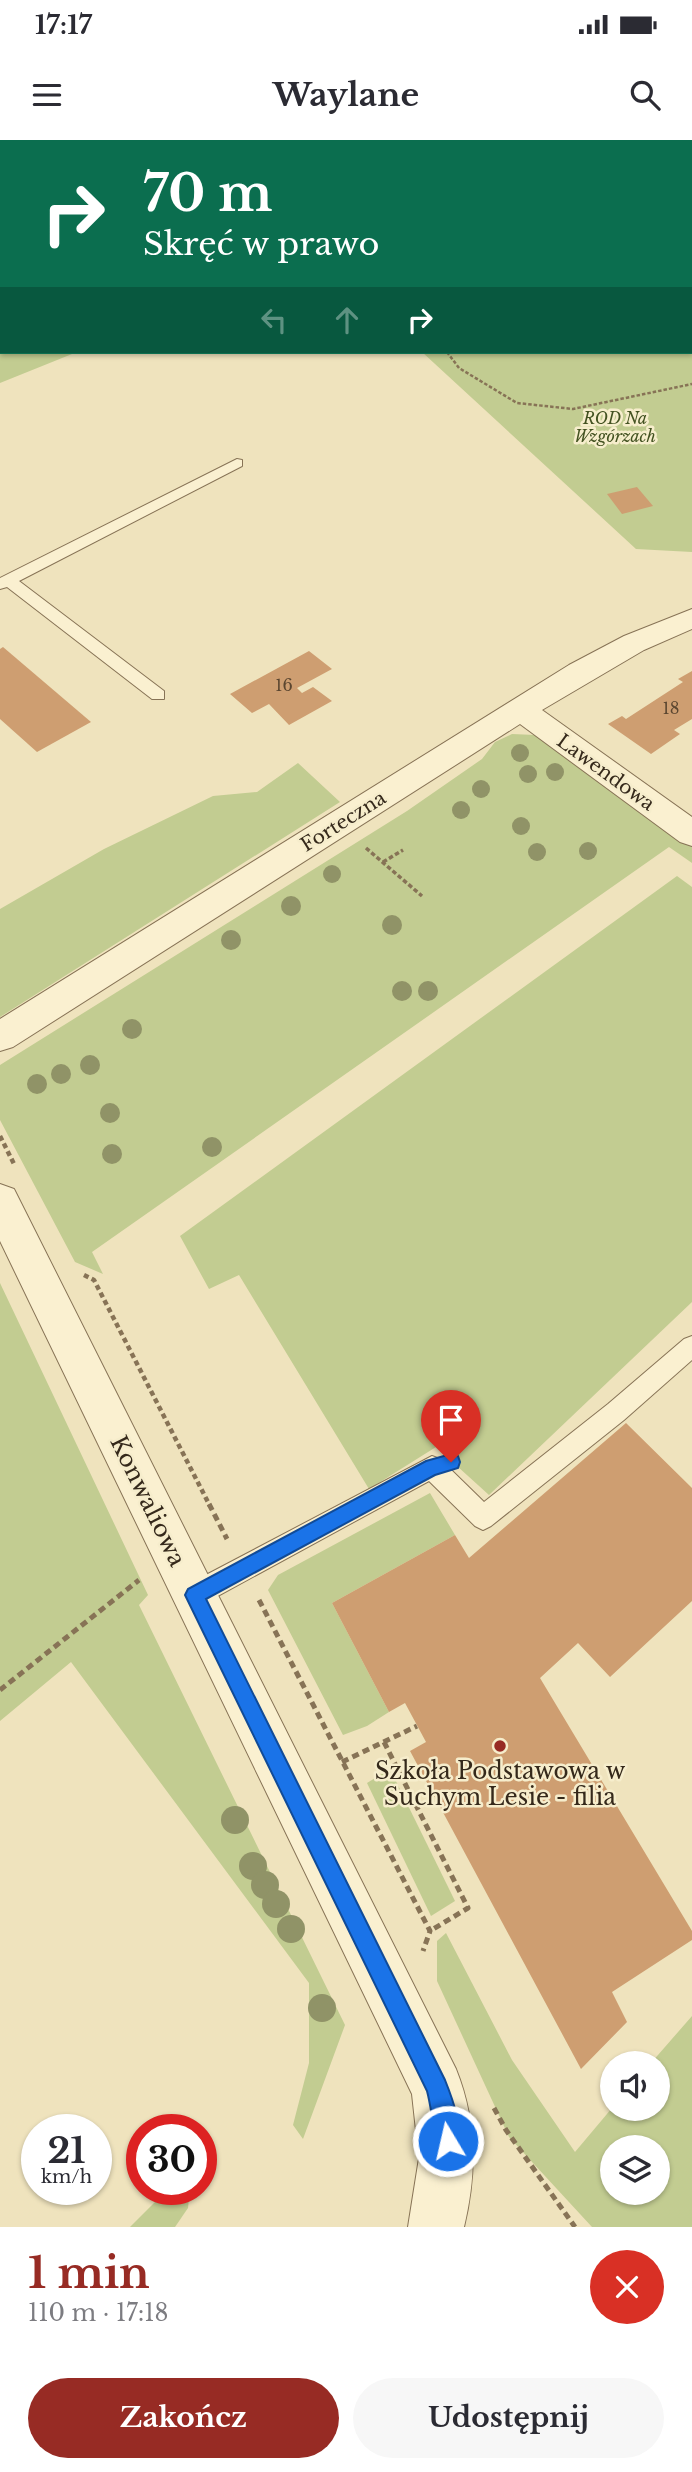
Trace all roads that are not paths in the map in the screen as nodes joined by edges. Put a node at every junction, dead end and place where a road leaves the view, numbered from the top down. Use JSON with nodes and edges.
{"nodes":[{"id":1,"x":237,"y":463,"type":"dead end"},
{"id":2,"x":4,"y":582,"type":"edge"},
{"id":3,"x":692,"y":618,"type":"edge"},
{"id":4,"x":158,"y":695,"type":"dead end"},
{"id":5,"x":520,"y":709,"type":"junction"},
{"id":6,"x":692,"y":834,"type":"edge"},
{"id":7,"x":0,"y":1037,"type":"edge"},
{"id":8,"x":0,"y":1201,"type":"edge"},
{"id":9,"x":692,"y":1346,"type":"edge"},
{"id":10,"x":184,"y":1576,"type":"junction"},
{"id":11,"x":436,"y":2227,"type":"edge"}],
"edges":[{"from":1,"to":2,"type":"lane"},
{"from":2,"to":4,"type":"lane"},
{"from":3,"to":5,"type":"street","name":"Forteczna"},
{"from":5,"to":6,"type":"street","name":"Lawendowa"},
{"from":5,"to":7,"type":"street","name":"Forteczna"},
{"from":8,"to":10,"type":"street","name":"Konwaliowa"},
{"from":9,"to":10,"type":"lane"},
{"from":10,"to":11,"type":"street","name":"Konwaliowa"}]}
